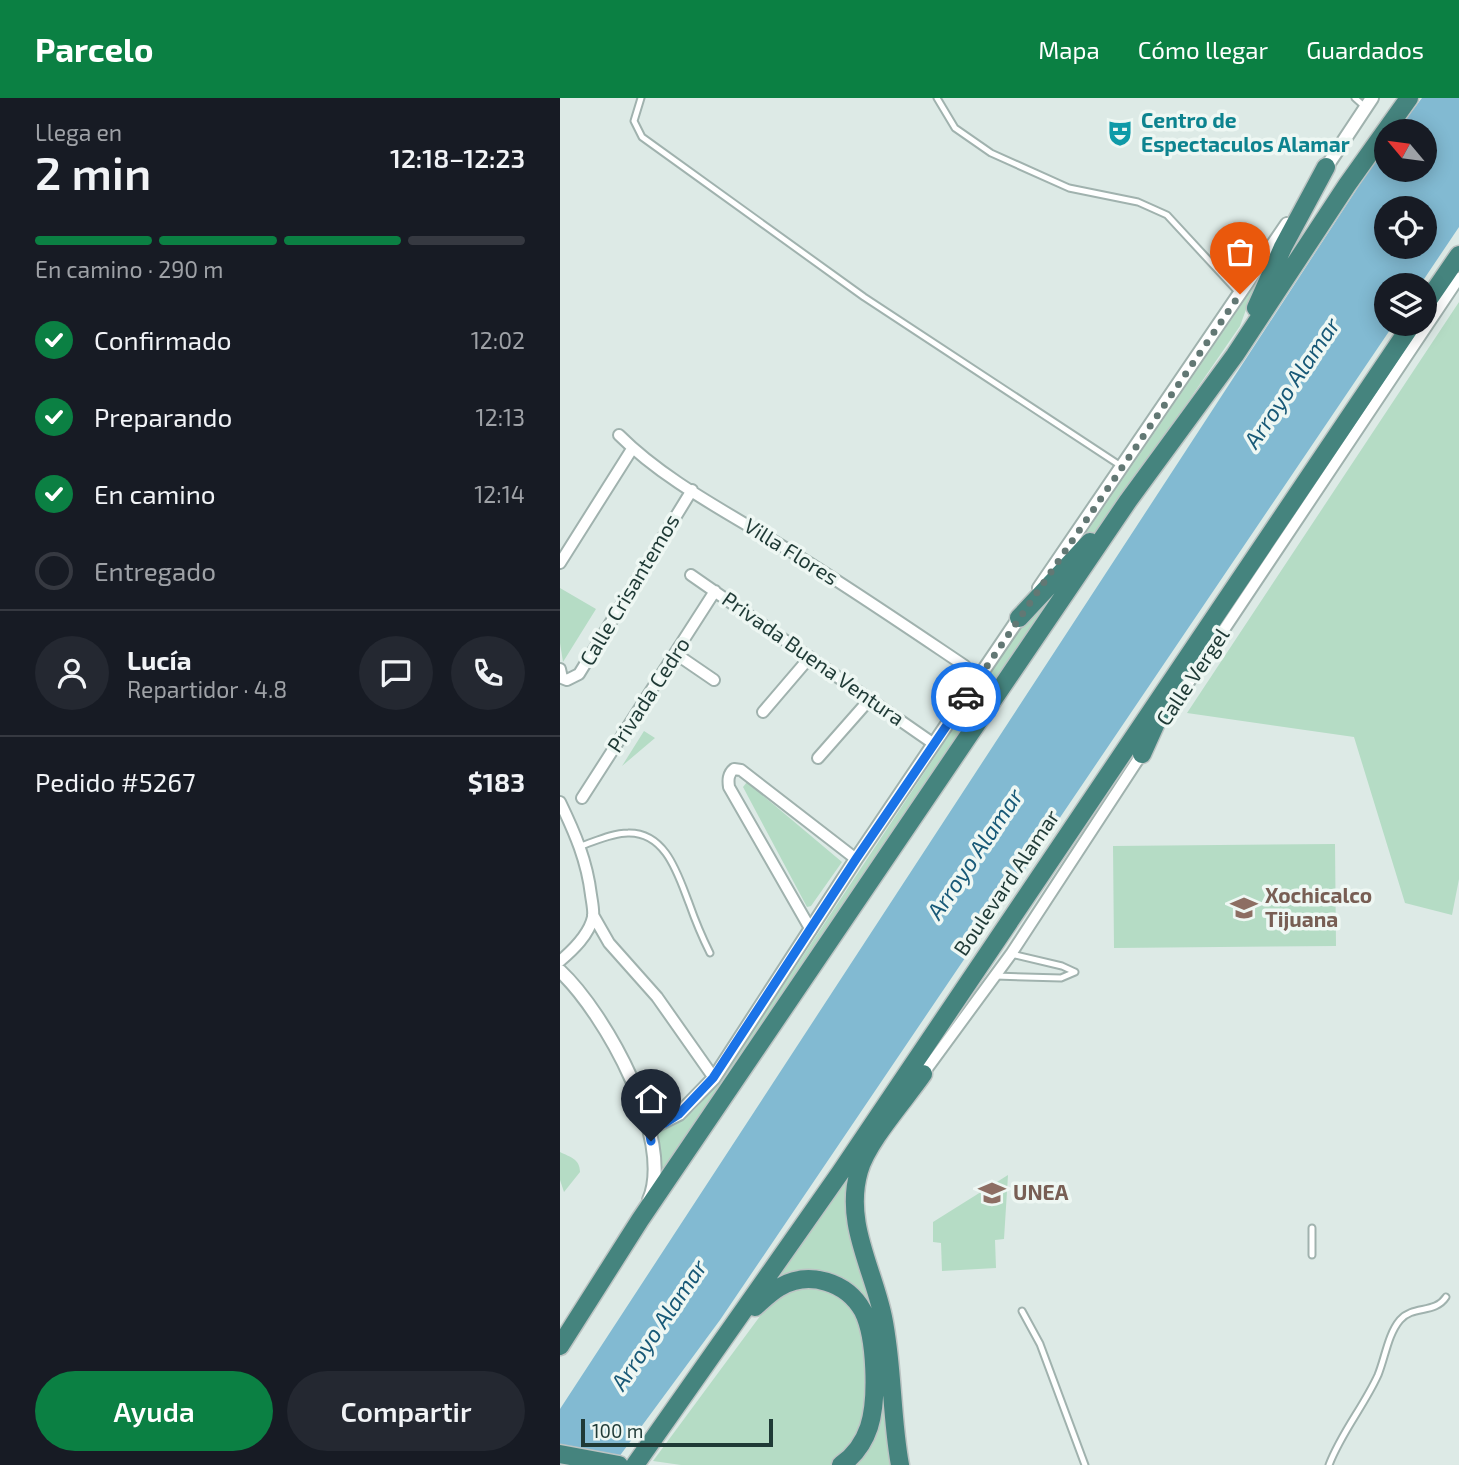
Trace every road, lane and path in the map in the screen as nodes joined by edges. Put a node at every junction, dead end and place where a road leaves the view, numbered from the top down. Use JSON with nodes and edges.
{"nodes":[{"id":1,"x":641,"y":98,"type":"edge"},
{"id":2,"x":936,"y":98,"type":"edge"},
{"id":3,"x":1355,"y":98,"type":"edge"},
{"id":4,"x":1409,"y":98,"type":"edge"},
{"id":5,"x":1369,"y":103,"type":"edge"},
{"id":6,"x":1326,"y":167,"type":"junction"},
{"id":7,"x":1459,"y":255,"type":"edge"},
{"id":8,"x":1459,"y":278,"type":"edge"},
{"id":9,"x":1437,"y":287,"type":"edge"},
{"id":10,"x":1240,"y":294,"type":"junction"},
{"id":11,"x":1404,"y":336,"type":"edge"},
{"id":12,"x":1235,"y":355,"type":"junction"},
{"id":13,"x":618,"y":435,"type":"dead end"},
{"id":14,"x":632,"y":449,"type":"junction"},
{"id":15,"x":1121,"y":466,"type":"junction"},
{"id":16,"x":692,"y":490,"type":"junction"},
{"id":17,"x":1128,"y":501,"type":"junction"},
{"id":18,"x":560,"y":563,"type":"edge"},
{"id":19,"x":691,"y":575,"type":"dead end"},
{"id":20,"x":715,"y":591,"type":"junction"},
{"id":21,"x":1019,"y":618,"type":"junction"},
{"id":22,"x":1203,"y":631,"type":"junction"},
{"id":23,"x":676,"y":654,"type":"junction"},
{"id":24,"x":810,"y":657,"type":"junction"},
{"id":25,"x":561,"y":673,"type":"edge"},
{"id":26,"x":980,"y":676,"type":"junction"},
{"id":27,"x":714,"y":680,"type":"dead end"},
{"id":28,"x":870,"y":699,"type":"junction"},
{"id":29,"x":763,"y":712,"type":"dead end"},
{"id":30,"x":934,"y":744,"type":"junction"},
{"id":31,"x":1142,"y":754,"type":"junction"},
{"id":32,"x":818,"y":758,"type":"dead end"},
{"id":33,"x":582,"y":798,"type":"dead end"},
{"id":34,"x":560,"y":802,"type":"edge"},
{"id":35,"x":581,"y":846,"type":"junction"},
{"id":36,"x":856,"y":859,"type":"junction"},
{"id":37,"x":593,"y":915,"type":"junction"},
{"id":38,"x":811,"y":930,"type":"junction"},
{"id":39,"x":710,"y":953,"type":"dead end"},
{"id":40,"x":1011,"y":954,"type":"junction"},
{"id":41,"x":560,"y":961,"type":"edge"},
{"id":42,"x":560,"y":971,"type":"edge"},
{"id":43,"x":995,"y":976,"type":"junction"},
{"id":44,"x":923,"y":1073,"type":"junction"},
{"id":45,"x":713,"y":1078,"type":"junction"},
{"id":46,"x":649,"y":1129,"type":"junction"},
{"id":47,"x":840,"y":1173,"type":"junction"},
{"id":48,"x":640,"y":1220,"type":"junction"},
{"id":49,"x":1312,"y":1228,"type":"dead end"},
{"id":50,"x":1312,"y":1255,"type":"dead end"},
{"id":51,"x":1446,"y":1297,"type":"dead end"},
{"id":52,"x":1022,"y":1311,"type":"dead end"},
{"id":53,"x":724,"y":1340,"type":"junction"},
{"id":54,"x":560,"y":1346,"type":"edge"},
{"id":55,"x":560,"y":1454,"type":"edge"},
{"id":56,"x":619,"y":1465,"type":"edge"},
{"id":57,"x":635,"y":1465,"type":"edge"},
{"id":58,"x":841,"y":1465,"type":"edge"},
{"id":59,"x":900,"y":1465,"type":"edge"},
{"id":60,"x":1085,"y":1465,"type":"edge"},
{"id":61,"x":1329,"y":1465,"type":"edge"}],
"edges":[{"from":1,"to":15,"type":"lane"},
{"from":2,"to":10,"type":"lane"},
{"from":3,"to":5,"type":"lane"},
{"from":4,"to":12,"type":"highway"},
{"from":5,"to":6,"type":"street"},
{"from":6,"to":10,"type":"street"},
{"from":6,"to":12,"type":"highway"},
{"from":7,"to":9,"type":"highway"},
{"from":8,"to":31,"type":"street","name":"Calle Vergel"},
{"from":10,"to":15,"type":"street"},
{"from":11,"to":22,"type":"highway","name":"Boulevard Alamar"},
{"from":12,"to":17,"type":"highway"},
{"from":13,"to":14,"type":"street","name":"Villa Flores"},
{"from":14,"to":16,"type":"street","name":"Villa Flores"},
{"from":14,"to":18,"type":"street"},
{"from":15,"to":21,"type":"street"},
{"from":16,"to":25,"type":"street","name":"Calle Crisantemos"},
{"from":16,"to":26,"type":"street","name":"Villa Flores"},
{"from":17,"to":21,"type":"highway"},
{"from":17,"to":48,"type":"highway"},
{"from":19,"to":20,"type":"street","name":"Privada Buena Ventura"},
{"from":20,"to":23,"type":"street","name":"Privada Cedro"},
{"from":20,"to":24,"type":"street","name":"Privada Buena Ventura"},
{"from":21,"to":26,"type":"street"},
{"from":22,"to":31,"type":"highway"},
{"from":22,"to":47,"type":"highway","name":"Boulevard Alamar"},
{"from":23,"to":27,"type":"street"},
{"from":23,"to":33,"type":"street","name":"Privada Cedro"},
{"from":24,"to":28,"type":"street","name":"Privada Buena Ventura"},
{"from":24,"to":29,"type":"street"},
{"from":26,"to":30,"type":"street"},
{"from":28,"to":30,"type":"street","name":"Privada Buena Ventura"},
{"from":28,"to":32,"type":"street"},
{"from":30,"to":36,"type":"street"},
{"from":31,"to":40,"type":"street","name":"Calle Vergel"},
{"from":34,"to":35,"type":"street"},
{"from":35,"to":37,"type":"street"},
{"from":35,"to":39,"type":"lane"},
{"from":36,"to":38,"type":"street"},
{"from":36,"to":38,"type":"street"},
{"from":37,"to":41,"type":"street"},
{"from":37,"to":45,"type":"street"},
{"from":38,"to":45,"type":"street"},
{"from":40,"to":43,"type":"street","name":"Calle Vergel"},
{"from":40,"to":43,"type":"lane"},
{"from":42,"to":46,"type":"street"},
{"from":43,"to":44,"type":"street","name":"Calle Vergel"},
{"from":44,"to":47,"type":"highway"},
{"from":44,"to":59,"type":"highway"},
{"from":45,"to":46,"type":"street"},
{"from":46,"to":48,"type":"street"},
{"from":47,"to":53,"type":"highway","name":"Boulevard Alamar"},
{"from":48,"to":54,"type":"highway"},
{"from":49,"to":50,"type":"lane"},
{"from":51,"to":61,"type":"lane"},
{"from":52,"to":60,"type":"lane"},
{"from":53,"to":57,"type":"highway","name":"Boulevard Alamar"},
{"from":53,"to":58,"type":"highway"},
{"from":55,"to":56,"type":"highway"}]}
